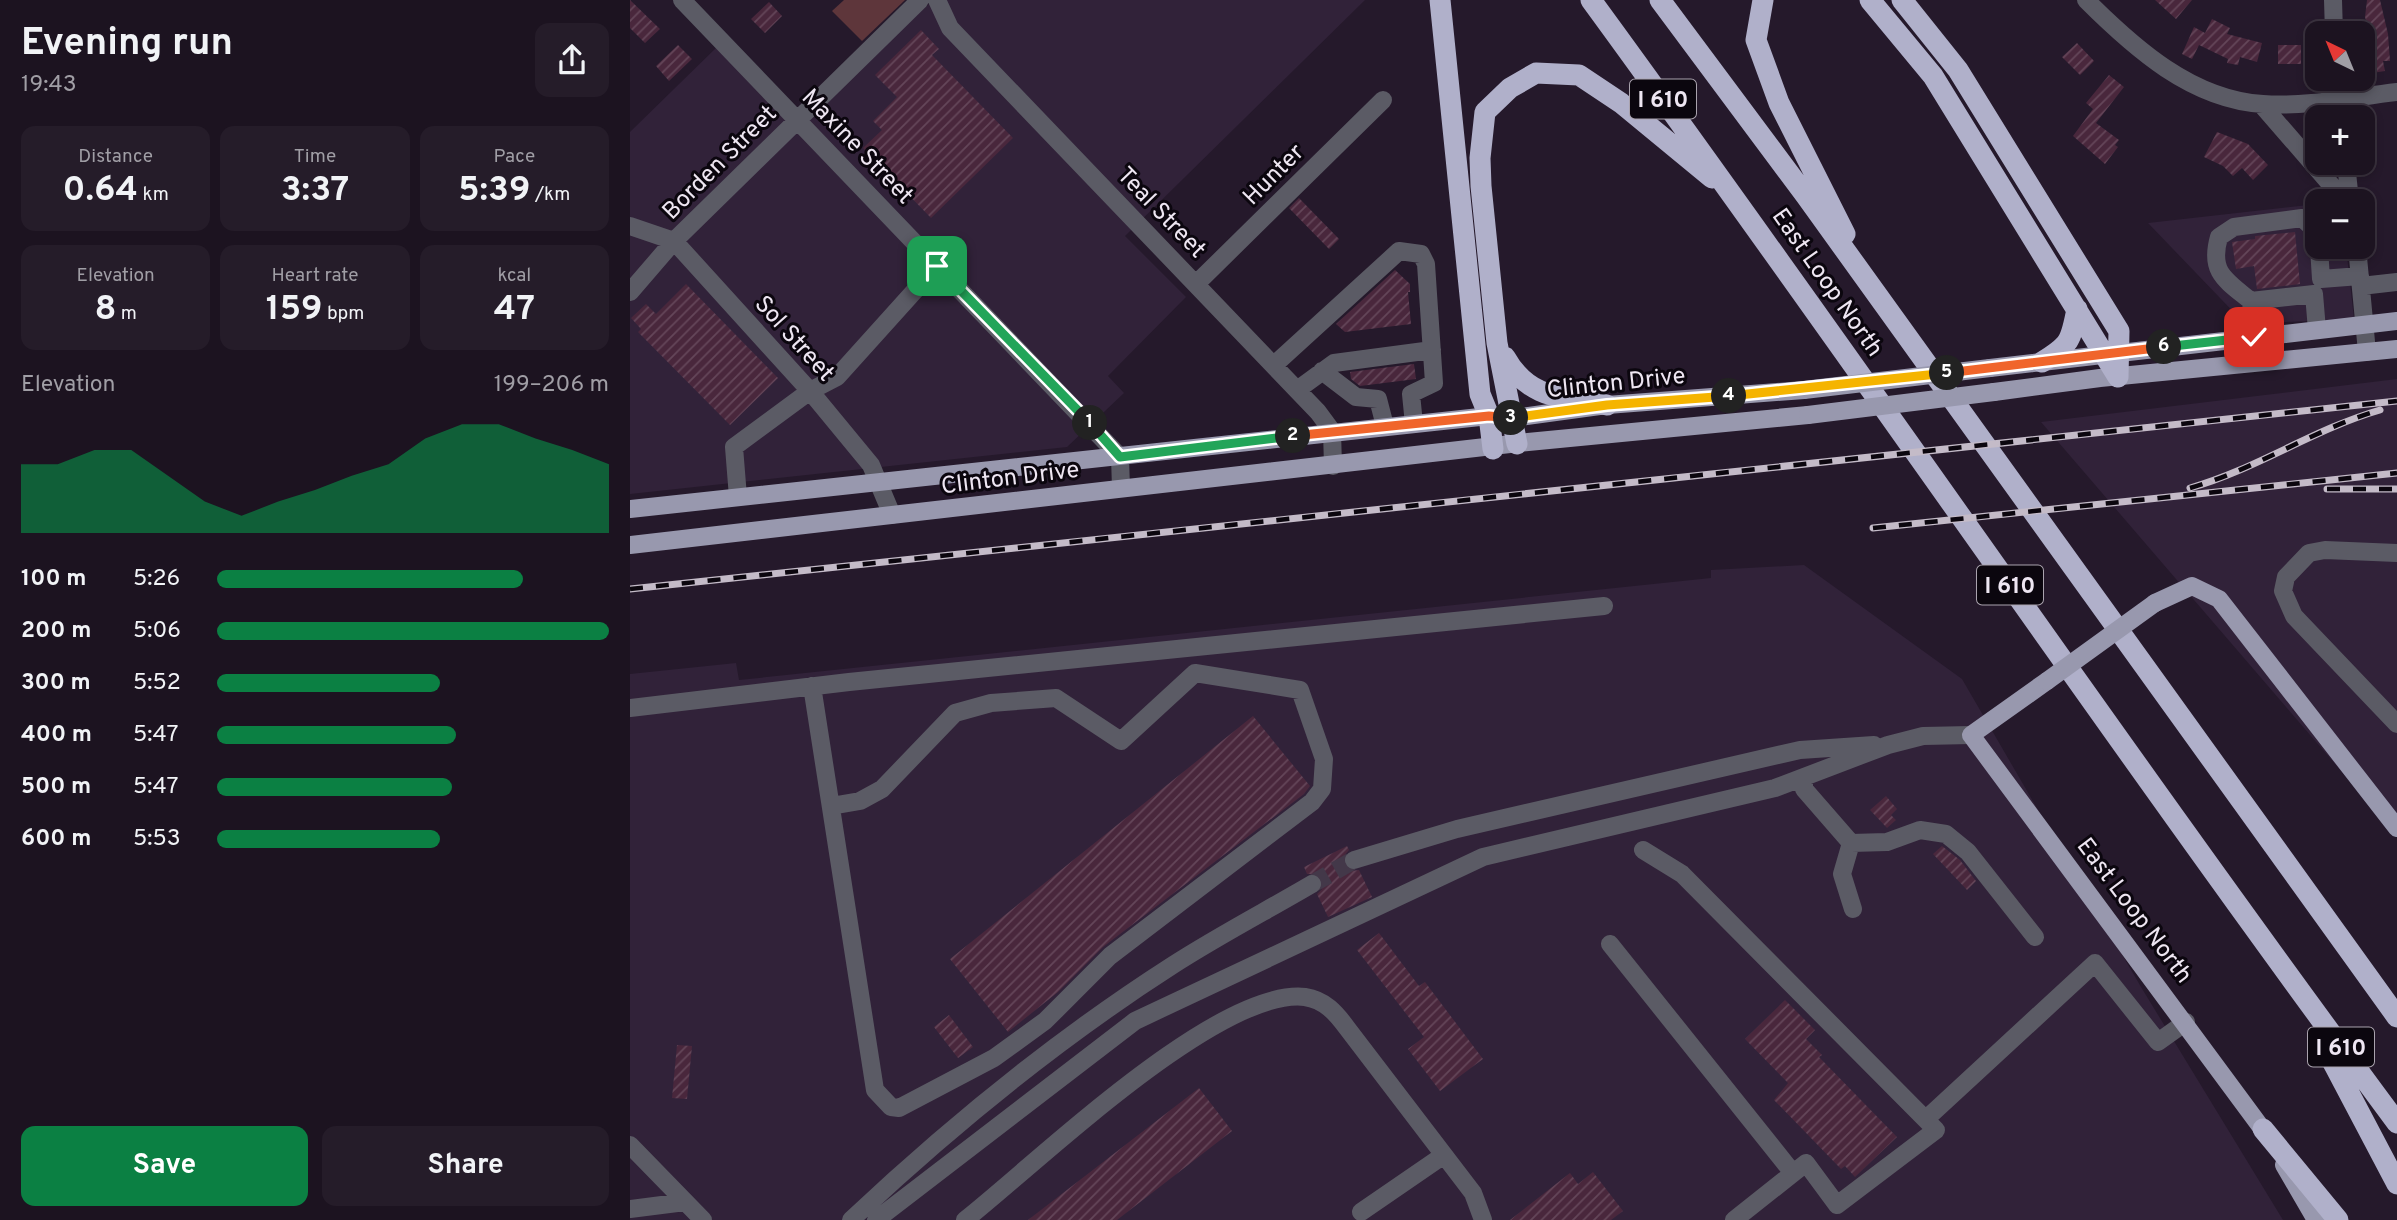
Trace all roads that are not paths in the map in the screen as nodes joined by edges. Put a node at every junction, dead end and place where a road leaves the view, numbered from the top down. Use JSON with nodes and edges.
{"nodes":[{"id":1,"x":682,"y":0,"type":"edge"},
{"id":2,"x":920,"y":0,"type":"edge"},
{"id":3,"x":937,"y":0,"type":"edge"},
{"id":4,"x":1440,"y":0,"type":"edge"},
{"id":5,"x":1591,"y":0,"type":"edge"},
{"id":6,"x":1660,"y":0,"type":"edge"},
{"id":7,"x":1763,"y":0,"type":"edge"},
{"id":8,"x":1870,"y":0,"type":"edge"},
{"id":9,"x":1902,"y":0,"type":"edge"},
{"id":10,"x":2086,"y":0,"type":"edge"},
{"id":11,"x":2333,"y":0,"type":"edge"},
{"id":12,"x":2334,"y":21,"type":"edge"},
{"id":13,"x":2338,"y":91,"type":"edge"},
{"id":14,"x":2397,"y":92,"type":"edge"},
{"id":15,"x":2339,"y":99,"type":"junction"},
{"id":16,"x":1383,"y":100,"type":"dead end"},
{"id":17,"x":2261,"y":104,"type":"junction"},
{"id":18,"x":2340,"y":105,"type":"edge"},
{"id":19,"x":798,"y":118,"type":"junction"},
{"id":20,"x":2337,"y":189,"type":"edge"},
{"id":21,"x":1735,"y":197,"type":"junction"},
{"id":22,"x":2305,"y":221,"type":"edge"},
{"id":23,"x":630,"y":226,"type":"edge"},
{"id":24,"x":674,"y":241,"type":"junction"},
{"id":25,"x":2318,"y":259,"type":"edge"},
{"id":26,"x":2358,"y":259,"type":"edge"},
{"id":27,"x":937,"y":266,"type":"junction"},
{"id":28,"x":2361,"y":281,"type":"junction"},
{"id":29,"x":2397,"y":282,"type":"edge"},
{"id":30,"x":1197,"y":283,"type":"junction"},
{"id":31,"x":2317,"y":286,"type":"junction"},
{"id":32,"x":630,"y":292,"type":"edge"},
{"id":33,"x":1879,"y":301,"type":"junction"},
{"id":34,"x":2251,"y":301,"type":"junction"},
{"id":35,"x":2077,"y":309,"type":"junction"},
{"id":36,"x":2397,"y":321,"type":"edge"},
{"id":37,"x":2365,"y":325,"type":"junction"},
{"id":38,"x":2317,"y":330,"type":"junction"},
{"id":39,"x":2254,"y":337,"type":"junction"},
{"id":40,"x":1497,"y":343,"type":"junction"},
{"id":41,"x":2397,"y":349,"type":"edge"},
{"id":42,"x":1432,"y":350,"type":"junction"},
{"id":43,"x":2367,"y":352,"type":"junction"},
{"id":44,"x":2114,"y":353,"type":"junction"},
{"id":45,"x":2042,"y":362,"type":"junction"},
{"id":46,"x":1274,"y":365,"type":"junction"},
{"id":47,"x":1322,"y":371,"type":"junction"},
{"id":48,"x":2118,"y":377,"type":"junction"},
{"id":49,"x":1297,"y":390,"type":"junction"},
{"id":50,"x":810,"y":391,"type":"junction"},
{"id":51,"x":1410,"y":396,"type":"junction"},
{"id":52,"x":1378,"y":399,"type":"junction"},
{"id":53,"x":1607,"y":405,"type":"junction"},
{"id":54,"x":1489,"y":416,"type":"junction"},
{"id":55,"x":1513,"y":418,"type":"junction"},
{"id":56,"x":1414,"y":424,"type":"junction"},
{"id":57,"x":1385,"y":426,"type":"junction"},
{"id":58,"x":1332,"y":431,"type":"junction"},
{"id":59,"x":1517,"y":444,"type":"junction"},
{"id":60,"x":1493,"y":449,"type":"junction"},
{"id":61,"x":1120,"y":457,"type":"junction"},
{"id":62,"x":1333,"y":466,"type":"junction"},
{"id":63,"x":879,"y":483,"type":"junction"},
{"id":64,"x":1121,"y":488,"type":"junction"},
{"id":65,"x":738,"y":497,"type":"junction"},
{"id":66,"x":630,"y":509,"type":"edge"},
{"id":67,"x":892,"y":515,"type":"junction"},
{"id":68,"x":630,"y":545,"type":"edge"},
{"id":69,"x":2397,"y":553,"type":"edge"},
{"id":70,"x":1604,"y":606,"type":"dead end"},
{"id":71,"x":812,"y":686,"type":"junction"},
{"id":72,"x":630,"y":708,"type":"edge"},
{"id":73,"x":2397,"y":723,"type":"edge"},
{"id":74,"x":1970,"y":735,"type":"junction"},
{"id":75,"x":1888,"y":744,"type":"junction"},
{"id":76,"x":1804,"y":777,"type":"junction"},
{"id":77,"x":831,"y":806,"type":"junction"},
{"id":78,"x":2397,"y":828,"type":"edge"},
{"id":79,"x":1851,"y":843,"type":"junction"},
{"id":80,"x":1643,"y":850,"type":"dead end"},
{"id":81,"x":1354,"y":860,"type":"tunnel mouth"},
{"id":82,"x":1312,"y":884,"type":"tunnel mouth"},
{"id":83,"x":1853,"y":909,"type":"dead end"},
{"id":84,"x":2035,"y":937,"type":"dead end"},
{"id":85,"x":1610,"y":944,"type":"dead end"},
{"id":86,"x":2285,"y":972,"type":"junction"},
{"id":87,"x":2397,"y":1017,"type":"edge"},
{"id":88,"x":2186,"y":1022,"type":"junction"},
{"id":89,"x":1926,"y":1119,"type":"junction"},
{"id":90,"x":2397,"y":1123,"type":"edge"},
{"id":91,"x":2263,"y":1129,"type":"junction"},
{"id":92,"x":630,"y":1145,"type":"edge"},
{"id":93,"x":1444,"y":1155,"type":"junction"},
{"id":94,"x":1793,"y":1173,"type":"junction"},
{"id":95,"x":2397,"y":1184,"type":"edge"},
{"id":96,"x":685,"y":1202,"type":"junction"},
{"id":97,"x":630,"y":1209,"type":"edge"},
{"id":98,"x":1361,"y":1212,"type":"dead end"},
{"id":99,"x":703,"y":1220,"type":"edge"},
{"id":100,"x":851,"y":1220,"type":"edge"},
{"id":101,"x":876,"y":1220,"type":"edge"},
{"id":102,"x":965,"y":1220,"type":"edge"},
{"id":103,"x":1483,"y":1220,"type":"edge"},
{"id":104,"x":1734,"y":1220,"type":"edge"},
{"id":105,"x":2316,"y":1220,"type":"edge"},
{"id":106,"x":2337,"y":1220,"type":"edge"}],
"edges":[{"from":1,"to":19,"type":"street","name":"Maxine Street"},
{"from":2,"to":19,"type":"street","name":"Borden Street"},
{"from":3,"to":30,"type":"street","name":"Teal Street"},
{"from":4,"to":54,"type":"highway"},
{"from":5,"to":21,"type":"highway","name":"East Loop North","number":"I 610"},
{"from":6,"to":33,"type":"highway","name":"East Loop North","number":"I 610"},
{"from":7,"to":33,"type":"highway"},
{"from":8,"to":35,"type":"highway"},
{"from":9,"to":44,"type":"highway"},
{"from":10,"to":17,"type":"street"},
{"from":11,"to":12,"type":"street"},
{"from":13,"to":15,"type":"street"},
{"from":14,"to":15,"type":"street"},
{"from":15,"to":17,"type":"street"},
{"from":15,"to":18,"type":"street"},
{"from":16,"to":30,"type":"street","name":"Hunter"},
{"from":17,"to":20,"type":"street"},
{"from":19,"to":24,"type":"street","name":"Borden Street"},
{"from":19,"to":27,"type":"street","name":"Maxine Street"},
{"from":21,"to":40,"type":"highway"},
{"from":21,"to":86,"type":"highway","name":"East Loop North","number":"I 610"},
{"from":22,"to":34,"type":"street"},
{"from":23,"to":24,"type":"street","name":"Sol Street"},
{"from":24,"to":32,"type":"street","name":"Borden Street"},
{"from":24,"to":50,"type":"street","name":"Sol Street"},
{"from":25,"to":31,"type":"street"},
{"from":26,"to":28,"type":"street"},
{"from":27,"to":50,"type":"street"},
{"from":27,"to":61,"type":"street","name":"Maxine Street"},
{"from":28,"to":29,"type":"street"},
{"from":28,"to":31,"type":"street"},
{"from":28,"to":37,"type":"street"},
{"from":30,"to":46,"type":"street","name":"Teal Street"},
{"from":31,"to":34,"type":"street"},
{"from":31,"to":38,"type":"street"},
{"from":33,"to":87,"type":"highway","name":"East Loop North","number":"I 610"},
{"from":34,"to":39,"type":"street"},
{"from":35,"to":44,"type":"highway"},
{"from":35,"to":45,"type":"highway"},
{"from":36,"to":37,"type":"main road","name":"Clinton Drive"},
{"from":37,"to":38,"type":"main road","name":"Clinton Drive"},
{"from":37,"to":43,"type":"street"},
{"from":38,"to":39,"type":"main road","name":"Clinton Drive"},
{"from":39,"to":44,"type":"main road","name":"Clinton Drive"},
{"from":40,"to":53,"type":"highway"},
{"from":40,"to":55,"type":"highway"},
{"from":41,"to":43,"type":"main road","name":"Clinton Drive"},
{"from":42,"to":46,"type":"street"},
{"from":42,"to":47,"type":"street"},
{"from":42,"to":51,"type":"street"},
{"from":43,"to":48,"type":"main road","name":"Clinton Drive"},
{"from":44,"to":45,"type":"main road","name":"Clinton Drive"},
{"from":44,"to":48,"type":"highway"},
{"from":45,"to":53,"type":"main road","name":"Clinton Drive","bridge":true},
{"from":46,"to":49,"type":"street","name":"Teal Street"},
{"from":47,"to":49,"type":"street"},
{"from":47,"to":52,"type":"street"},
{"from":48,"to":59,"type":"main road","name":"Clinton Drive","bridge":true},
{"from":49,"to":58,"type":"street","name":"Teal Street"},
{"from":50,"to":63,"type":"street","name":"Sol Street"},
{"from":50,"to":65,"type":"street"},
{"from":51,"to":52,"type":"street"},
{"from":51,"to":56,"type":"street"},
{"from":52,"to":57,"type":"street"},
{"from":53,"to":55,"type":"main road","name":"Clinton Drive"},
{"from":54,"to":55,"type":"main road","name":"Clinton Drive"},
{"from":54,"to":56,"type":"main road","name":"Clinton Drive"},
{"from":54,"to":60,"type":"highway"},
{"from":55,"to":59,"type":"highway"},
{"from":56,"to":57,"type":"main road","name":"Clinton Drive"},
{"from":57,"to":58,"type":"main road","name":"Clinton Drive"},
{"from":58,"to":61,"type":"main road","name":"Clinton Drive"},
{"from":58,"to":62,"type":"street"},
{"from":59,"to":60,"type":"main road","name":"Clinton Drive"},
{"from":60,"to":62,"type":"main road","name":"Clinton Drive"},
{"from":61,"to":63,"type":"main road","name":"Clinton Drive"},
{"from":61,"to":64,"type":"street"},
{"from":62,"to":64,"type":"main road","name":"Clinton Drive"},
{"from":63,"to":65,"type":"main road","name":"Clinton Drive"},
{"from":63,"to":67,"type":"street","name":"Sol Street"},
{"from":64,"to":67,"type":"main road","name":"Clinton Drive"},
{"from":65,"to":66,"type":"main road","name":"Clinton Drive"},
{"from":67,"to":68,"type":"main road","name":"Clinton Drive"},
{"from":69,"to":73,"type":"street"},
{"from":70,"to":71,"type":"street"},
{"from":71,"to":72,"type":"street"},
{"from":71,"to":77,"type":"street"},
{"from":74,"to":75,"type":"street"},
{"from":74,"to":78,"type":"main road","bridge":true},
{"from":74,"to":88,"type":"main road","name":"East Loop North"},
{"from":75,"to":76,"type":"street"},
{"from":75,"to":81,"type":"street"},
{"from":76,"to":79,"type":"street"},
{"from":76,"to":101,"type":"street"},
{"from":77,"to":77,"type":"street"},
{"from":79,"to":83,"type":"street"},
{"from":79,"to":84,"type":"street"},
{"from":80,"to":89,"type":"street"},
{"from":82,"to":100,"type":"street"},
{"from":85,"to":94,"type":"street"},
{"from":86,"to":90,"type":"highway","name":"East Loop North","number":"I 610"},
{"from":86,"to":95,"type":"highway"},
{"from":88,"to":89,"type":"street"},
{"from":88,"to":91,"type":"main road","name":"East Loop North"},
{"from":89,"to":94,"type":"street"},
{"from":91,"to":105,"type":"main road","name":"East Loop North"},
{"from":91,"to":106,"type":"highway"},
{"from":92,"to":96,"type":"street"},
{"from":93,"to":98,"type":"street"},
{"from":93,"to":102,"type":"street"},
{"from":93,"to":103,"type":"street"},
{"from":94,"to":104,"type":"street"},
{"from":96,"to":97,"type":"street"},
{"from":96,"to":99,"type":"street"}]}
